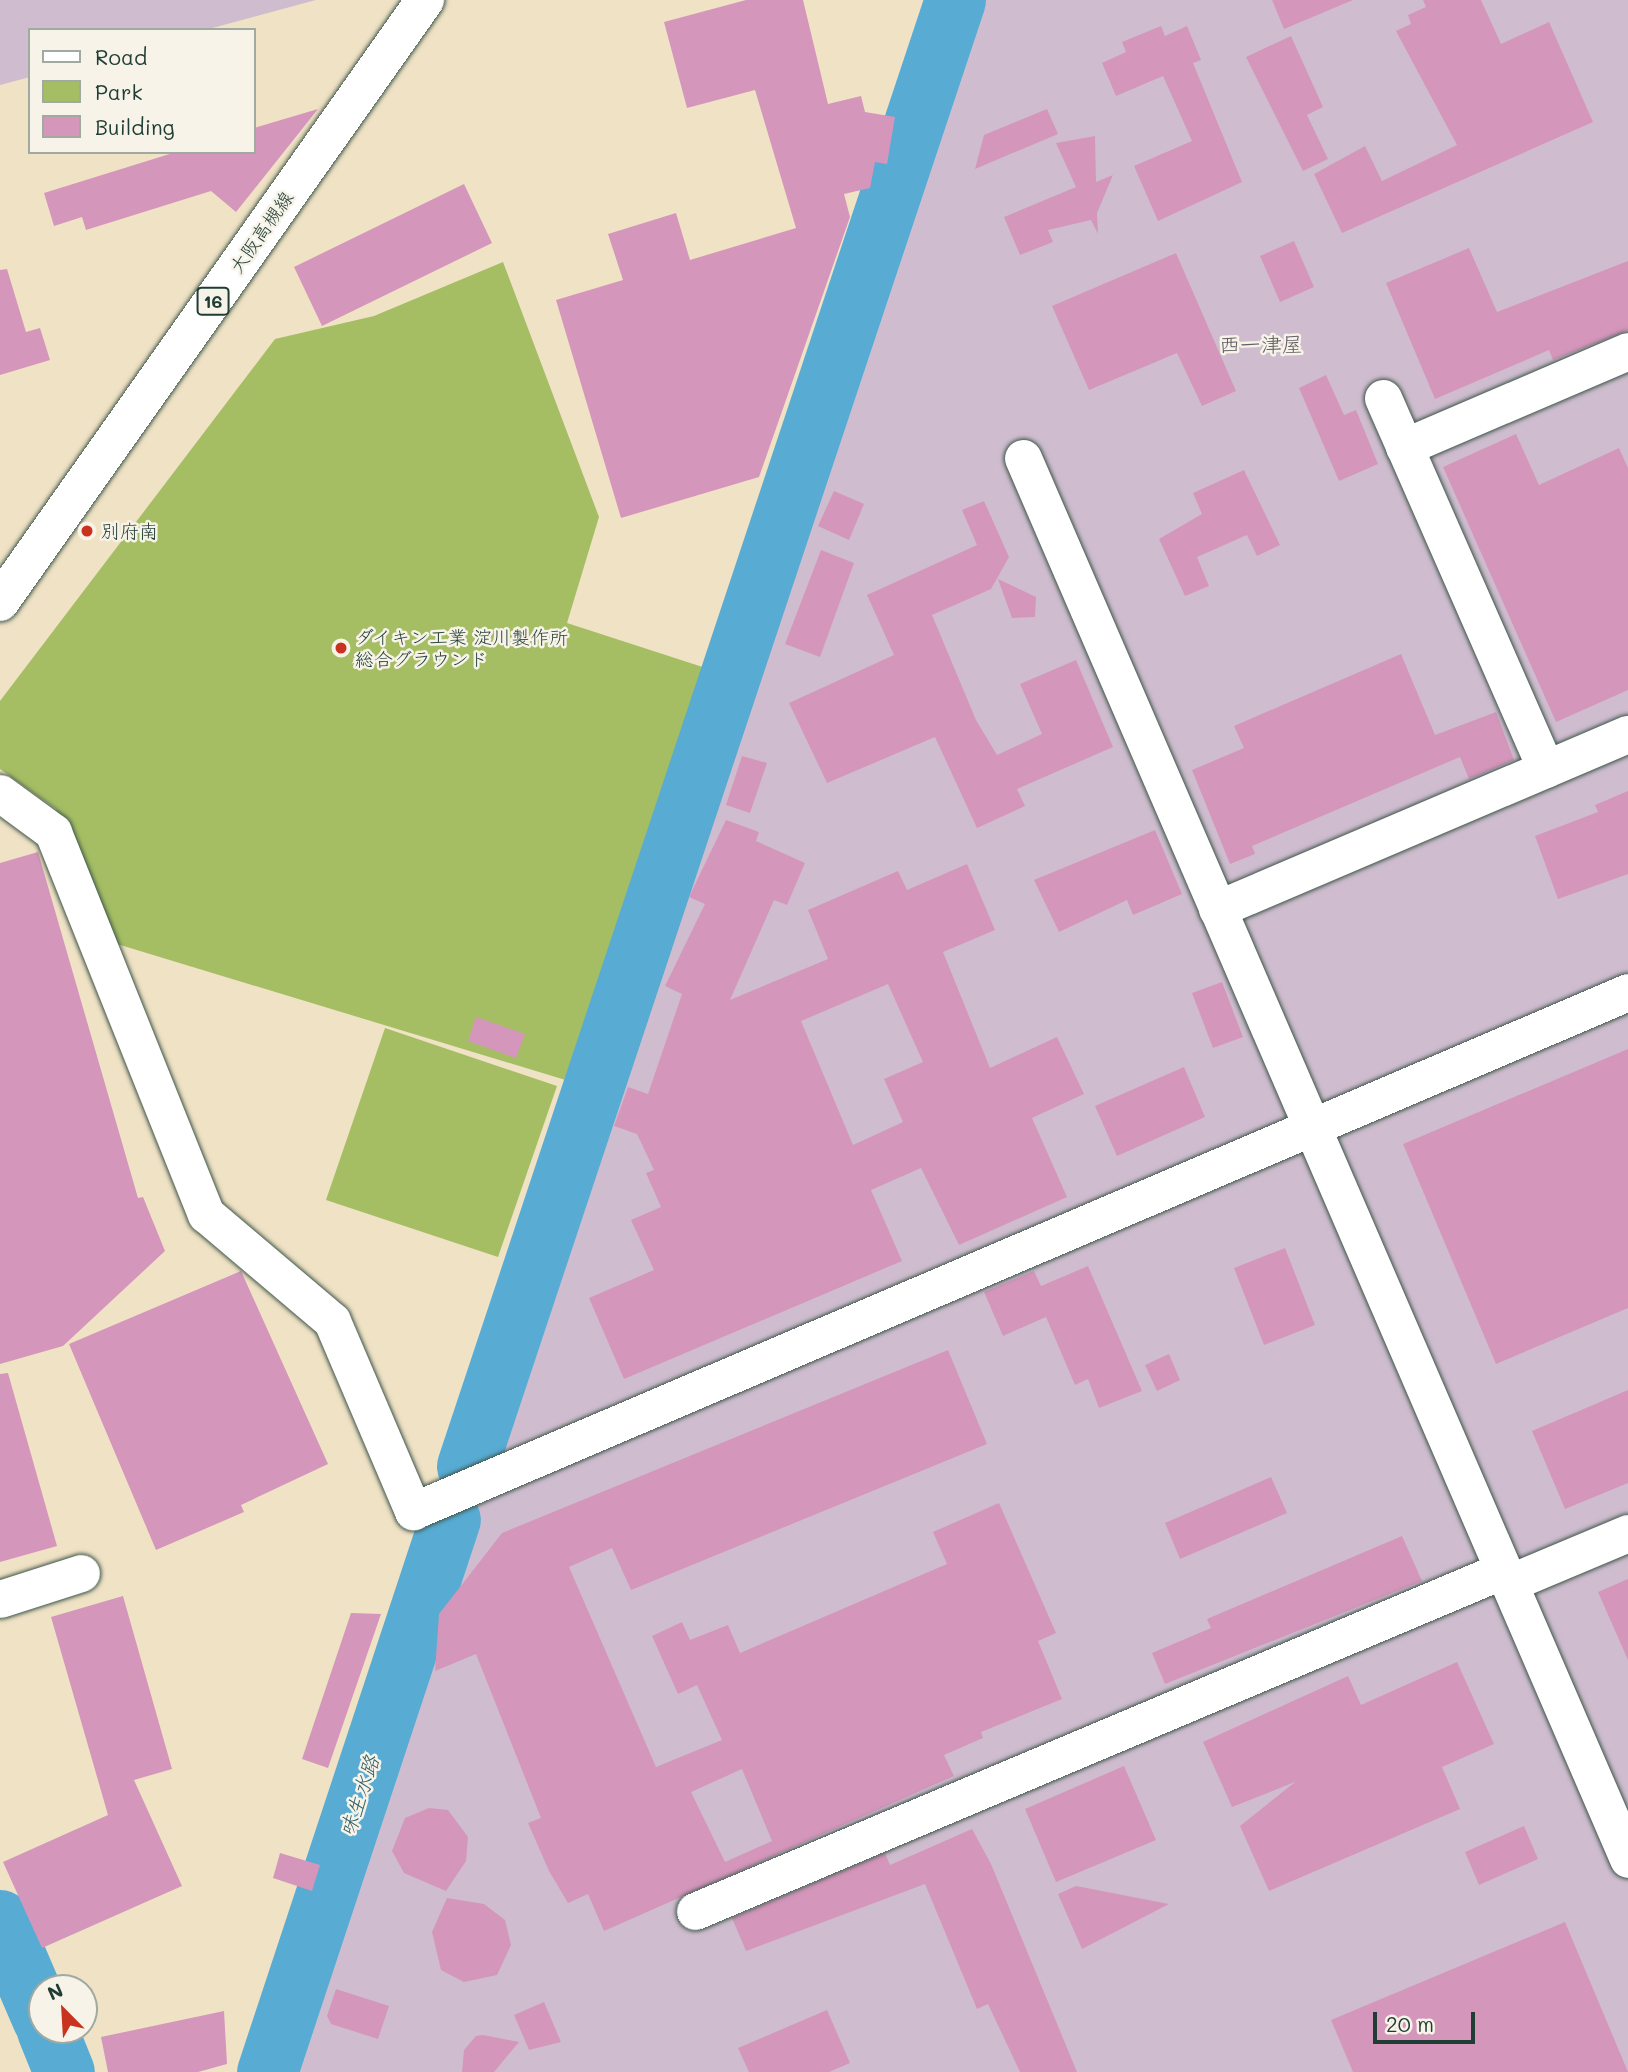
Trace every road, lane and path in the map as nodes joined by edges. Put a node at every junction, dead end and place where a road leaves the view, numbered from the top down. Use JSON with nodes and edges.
{"nodes":[{"id":1,"x":425,"y":0,"type":"edge"},
{"id":2,"x":1628,"y":351,"type":"edge"},
{"id":3,"x":1383,"y":398,"type":"dead end"},
{"id":4,"x":1404,"y":447,"type":"junction"},
{"id":5,"x":1023,"y":458,"type":"dead end"},
{"id":6,"x":0,"y":602,"type":"edge"},
{"id":7,"x":1628,"y":734,"type":"edge"},
{"id":8,"x":1546,"y":769,"type":"junction"},
{"id":9,"x":0,"y":793,"type":"edge"},
{"id":10,"x":1217,"y":909,"type":"junction"},
{"id":11,"x":1628,"y":992,"type":"edge"},
{"id":12,"x":1312,"y":1127,"type":"junction"},
{"id":13,"x":1628,"y":1532,"type":"edge"},
{"id":14,"x":82,"y":1573,"type":"dead end"},
{"id":15,"x":1506,"y":1576,"type":"junction"},
{"id":16,"x":0,"y":1599,"type":"edge"},
{"id":17,"x":1628,"y":1859,"type":"edge"},
{"id":18,"x":695,"y":1910,"type":"dead end"}],
"edges":[{"from":1,"to":6,"type":"main road","name":"大阪高槻線","number":"16"},
{"from":2,"to":4,"type":"street"},
{"from":3,"to":4,"type":"street"},
{"from":4,"to":8,"type":"street"},
{"from":5,"to":10,"type":"street"},
{"from":7,"to":8,"type":"street"},
{"from":8,"to":10,"type":"street"},
{"from":9,"to":12,"type":"street"},
{"from":10,"to":12,"type":"street"},
{"from":11,"to":12,"type":"street"},
{"from":12,"to":15,"type":"street"},
{"from":13,"to":15,"type":"street"},
{"from":14,"to":16,"type":"street"},
{"from":15,"to":17,"type":"street"},
{"from":15,"to":18,"type":"street"}]}
